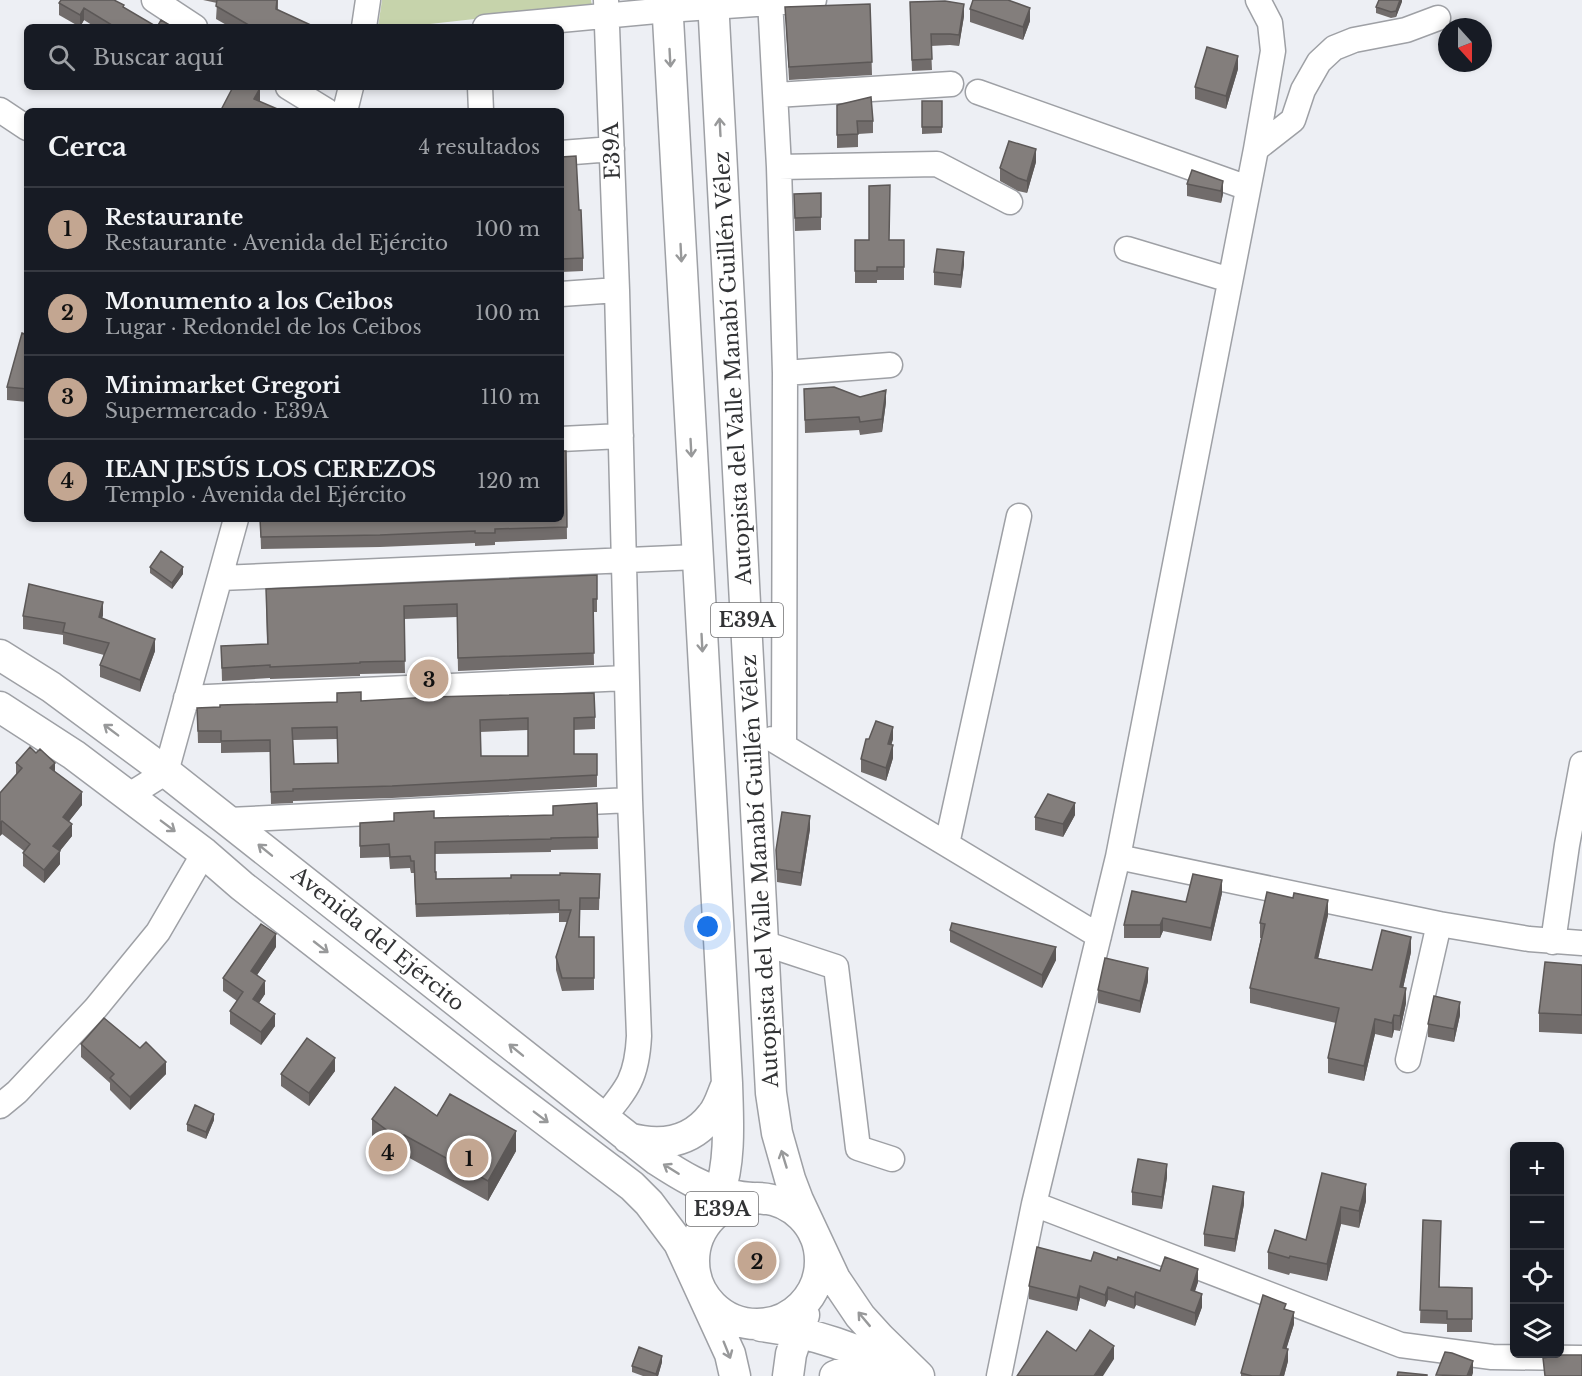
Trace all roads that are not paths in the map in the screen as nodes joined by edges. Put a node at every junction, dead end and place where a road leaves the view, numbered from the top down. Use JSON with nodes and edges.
{"nodes":[{"id":1,"x":154,"y":0,"type":"edge"},
{"id":2,"x":368,"y":0,"type":"edge"},
{"id":3,"x":813,"y":0,"type":"edge"},
{"id":4,"x":1258,"y":0,"type":"edge"},
{"id":5,"x":771,"y":2,"type":"edge"},
{"id":6,"x":713,"y":4,"type":"edge"},
{"id":7,"x":667,"y":5,"type":"edge"},
{"id":8,"x":606,"y":8,"type":"edge"},
{"id":9,"x":1438,"y":18,"type":"dead end"},
{"id":10,"x":190,"y":24,"type":"edge"},
{"id":11,"x":364,"y":24,"type":"edge"},
{"id":12,"x":504,"y":24,"type":"edge"},
{"id":13,"x":951,"y":84,"type":"dead end"},
{"id":14,"x":293,"y":90,"type":"edge"},
{"id":15,"x":350,"y":90,"type":"edge"},
{"id":16,"x":480,"y":90,"type":"edge"},
{"id":17,"x":978,"y":92,"type":"dead end"},
{"id":18,"x":776,"y":95,"type":"junction"},
{"id":19,"x":322,"y":108,"type":"edge"},
{"id":20,"x":346,"y":108,"type":"edge"},
{"id":21,"x":481,"y":108,"type":"edge"},
{"id":22,"x":0,"y":110,"type":"edge"},
{"id":23,"x":24,"y":126,"type":"edge"},
{"id":24,"x":612,"y":149,"type":"junction"},
{"id":25,"x":1256,"y":149,"type":"junction"},
{"id":26,"x":564,"y":153,"type":"edge"},
{"id":27,"x":779,"y":167,"type":"junction"},
{"id":28,"x":1248,"y":188,"type":"junction"},
{"id":29,"x":1010,"y":202,"type":"dead end"},
{"id":30,"x":1127,"y":249,"type":"dead end"},
{"id":31,"x":1230,"y":280,"type":"junction"},
{"id":32,"x":617,"y":290,"type":"junction"},
{"id":33,"x":564,"y":294,"type":"edge"},
{"id":34,"x":890,"y":365,"type":"dead end"},
{"id":35,"x":785,"y":373,"type":"junction"},
{"id":36,"x":621,"y":436,"type":"junction"},
{"id":37,"x":564,"y":439,"type":"edge"},
{"id":38,"x":1019,"y":516,"type":"dead end"},
{"id":39,"x":235,"y":522,"type":"edge"},
{"id":40,"x":697,"y":557,"type":"junction"},
{"id":41,"x":623,"y":560,"type":"junction"},
{"id":42,"x":221,"y":578,"type":"junction"},
{"id":43,"x":0,"y":655,"type":"edge"},
{"id":44,"x":626,"y":678,"type":"junction"},
{"id":45,"x":51,"y":687,"type":"junction"},
{"id":46,"x":186,"y":698,"type":"junction"},
{"id":47,"x":0,"y":707,"type":"edge"},
{"id":48,"x":26,"y":724,"type":"junction"},
{"id":49,"x":752,"y":726,"type":"junction"},
{"id":50,"x":784,"y":746,"type":"junction"},
{"id":51,"x":1582,"y":764,"type":"edge"},
{"id":52,"x":166,"y":772,"type":"junction"},
{"id":53,"x":128,"y":796,"type":"junction"},
{"id":54,"x":630,"y":800,"type":"junction"},
{"id":55,"x":229,"y":820,"type":"junction"},
{"id":56,"x":947,"y":844,"type":"junction"},
{"id":57,"x":204,"y":854,"type":"junction"},
{"id":58,"x":1118,"y":857,"type":"junction"},
{"id":59,"x":1439,"y":924,"type":"junction"},
{"id":60,"x":1099,"y":936,"type":"junction"},
{"id":61,"x":1553,"y":942,"type":"junction"},
{"id":62,"x":763,"y":943,"type":"junction"},
{"id":63,"x":1582,"y":943,"type":"edge"},
{"id":64,"x":1408,"y":1060,"type":"dead end"},
{"id":65,"x":727,"y":1083,"type":"junction"},
{"id":66,"x":0,"y":1106,"type":"edge"},
{"id":67,"x":603,"y":1118,"type":"junction"},
{"id":68,"x":627,"y":1137,"type":"junction"},
{"id":69,"x":892,"y":1159,"type":"dead end"},
{"id":70,"x":720,"y":1193,"type":"junction"},
{"id":71,"x":765,"y":1199,"type":"junction"},
{"id":72,"x":1034,"y":1204,"type":"junction"},
{"id":73,"x":700,"y":1233,"type":"junction"},
{"id":74,"x":813,"y":1233,"type":"junction"},
{"id":75,"x":817,"y":1282,"type":"junction"},
{"id":76,"x":698,"y":1286,"type":"junction"},
{"id":77,"x":752,"y":1325,"type":"junction"},
{"id":78,"x":797,"y":1332,"type":"junction"},
{"id":79,"x":1582,"y":1358,"type":"edge"},
{"id":80,"x":1491,"y":1367,"type":"edge"},
{"id":81,"x":735,"y":1376,"type":"edge"},
{"id":82,"x":788,"y":1376,"type":"edge"},
{"id":83,"x":835,"y":1376,"type":"edge"},
{"id":84,"x":892,"y":1376,"type":"edge"},
{"id":85,"x":907,"y":1376,"type":"edge"},
{"id":86,"x":919,"y":1376,"type":"edge"},
{"id":87,"x":999,"y":1376,"type":"edge"}],
"edges":[{"from":1,"to":10,"type":"street"},
{"from":2,"to":11,"type":"street"},
{"from":3,"to":5,"type":"street"},
{"from":4,"to":25,"type":"street"},
{"from":5,"to":6,"type":"street"},
{"from":5,"to":18,"type":"street"},
{"from":6,"to":7,"type":"street"},
{"from":49,"to":6,"type":"main road","name":"Autopista del Valle Manabí Guillén Vélez","number":"E39A","one_way":true},
{"from":7,"to":8,"type":"street"},
{"from":7,"to":40,"type":"main road","name":"Autopista del Valle Manabí Guillén Vélez","number":"E39A","one_way":true},
{"from":8,"to":12,"type":"street"},
{"from":8,"to":24,"type":"street","name":"E39A"},
{"from":9,"to":25,"type":"street"},
{"from":13,"to":18,"type":"street"},
{"from":14,"to":19,"type":"street"},
{"from":15,"to":20,"type":"street"},
{"from":16,"to":21,"type":"street"},
{"from":17,"to":28,"type":"street"},
{"from":18,"to":27,"type":"street"},
{"from":22,"to":23,"type":"street"},
{"from":24,"to":26,"type":"street"},
{"from":24,"to":32,"type":"street","name":"E39A"},
{"from":25,"to":28,"type":"street"},
{"from":27,"to":29,"type":"street"},
{"from":27,"to":35,"type":"street"},
{"from":28,"to":31,"type":"street"},
{"from":30,"to":31,"type":"street"},
{"from":31,"to":58,"type":"street"},
{"from":32,"to":33,"type":"street"},
{"from":32,"to":36,"type":"street","name":"E39A"},
{"from":34,"to":35,"type":"street"},
{"from":35,"to":50,"type":"street"},
{"from":36,"to":37,"type":"street"},
{"from":36,"to":41,"type":"street","name":"E39A"},
{"from":38,"to":56,"type":"street"},
{"from":39,"to":42,"type":"street"},
{"from":40,"to":41,"type":"street"},
{"from":40,"to":65,"type":"main road","name":"Autopista del Valle Manabí Guillén Vélez","number":"E39A","one_way":true},
{"from":41,"to":42,"type":"street"},
{"from":41,"to":44,"type":"street","name":"E39A"},
{"from":42,"to":46,"type":"street"},
{"from":43,"to":45,"type":"main road","name":"Avenida del Ejército"},
{"from":44,"to":46,"type":"street"},
{"from":44,"to":54,"type":"street","name":"E39A"},
{"from":45,"to":48,"type":"main road"},
{"from":52,"to":45,"type":"main road","name":"Avenida del Ejército","one_way":true},
{"from":46,"to":52,"type":"street"},
{"from":47,"to":48,"type":"main road","name":"Avenida del Ejército"},
{"from":48,"to":53,"type":"main road","name":"Avenida del Ejército"},
{"from":49,"to":50,"type":"street"},
{"from":49,"to":62,"type":"main road","name":"Autopista del Valle Manabí Guillén Vélez","number":"E39A"},
{"from":50,"to":56,"type":"street"},
{"from":51,"to":61,"type":"street"},
{"from":52,"to":53,"type":"street"},
{"from":52,"to":55,"type":"main road","name":"Avenida del Ejército"},
{"from":53,"to":57,"type":"main road","name":"Avenida del Ejército","one_way":true},
{"from":54,"to":55,"type":"street"},
{"from":54,"to":67,"type":"street","name":"E39A"},
{"from":67,"to":55,"type":"main road","name":"Avenida del Ejército","one_way":true},
{"from":56,"to":60,"type":"street"},
{"from":57,"to":66,"type":"street"},
{"from":57,"to":76,"type":"main road","name":"Avenida del Ejército","one_way":true},
{"from":58,"to":59,"type":"street"},
{"from":58,"to":60,"type":"street"},
{"from":59,"to":61,"type":"street"},
{"from":59,"to":64,"type":"street"},
{"from":60,"to":72,"type":"street"},
{"from":61,"to":63,"type":"street"},
{"from":62,"to":69,"type":"street"},
{"from":74,"to":62,"type":"main road","name":"Autopista del Valle Manabí Guillén Vélez","number":"E39A","one_way":true},
{"from":65,"to":68,"type":"main road"},
{"from":65,"to":70,"type":"main road","name":"Autopista del Valle Manabí Guillén Vélez","number":"E39A"},
{"from":67,"to":68,"type":"main road","name":"Avenida del Ejército"},
{"from":70,"to":68,"type":"main road","name":"Avenida del Ejército","one_way":true},
{"from":70,"to":71,"type":"main road","name":"Avenida del Ejército"},
{"from":70,"to":73,"type":"main road","name":"Autopista del Valle Manabí Guillén Vélez","number":"E39A"},
{"from":71,"to":73,"type":"main road","number":"E39A"},
{"from":71,"to":74,"type":"main road","number":"E39A"},
{"from":72,"to":80,"type":"street"},
{"from":72,"to":87,"type":"street"},
{"from":73,"to":76,"type":"main road","number":"E39A"},
{"from":74,"to":75,"type":"main road","number":"E39A"},
{"from":86,"to":74,"type":"main road","one_way":true},
{"from":75,"to":77,"type":"main road","number":"E39A"},
{"from":75,"to":78,"type":"main road","number":"E39A"},
{"from":76,"to":77,"type":"main road","number":"E39A"},
{"from":76,"to":81,"type":"main road","number":"E39A","one_way":true},
{"from":77,"to":78,"type":"main road"},
{"from":78,"to":82,"type":"main road","number":"E39A"},
{"from":78,"to":85,"type":"main road"},
{"from":79,"to":80,"type":"street"},
{"from":83,"to":84,"type":"main road"}]}
